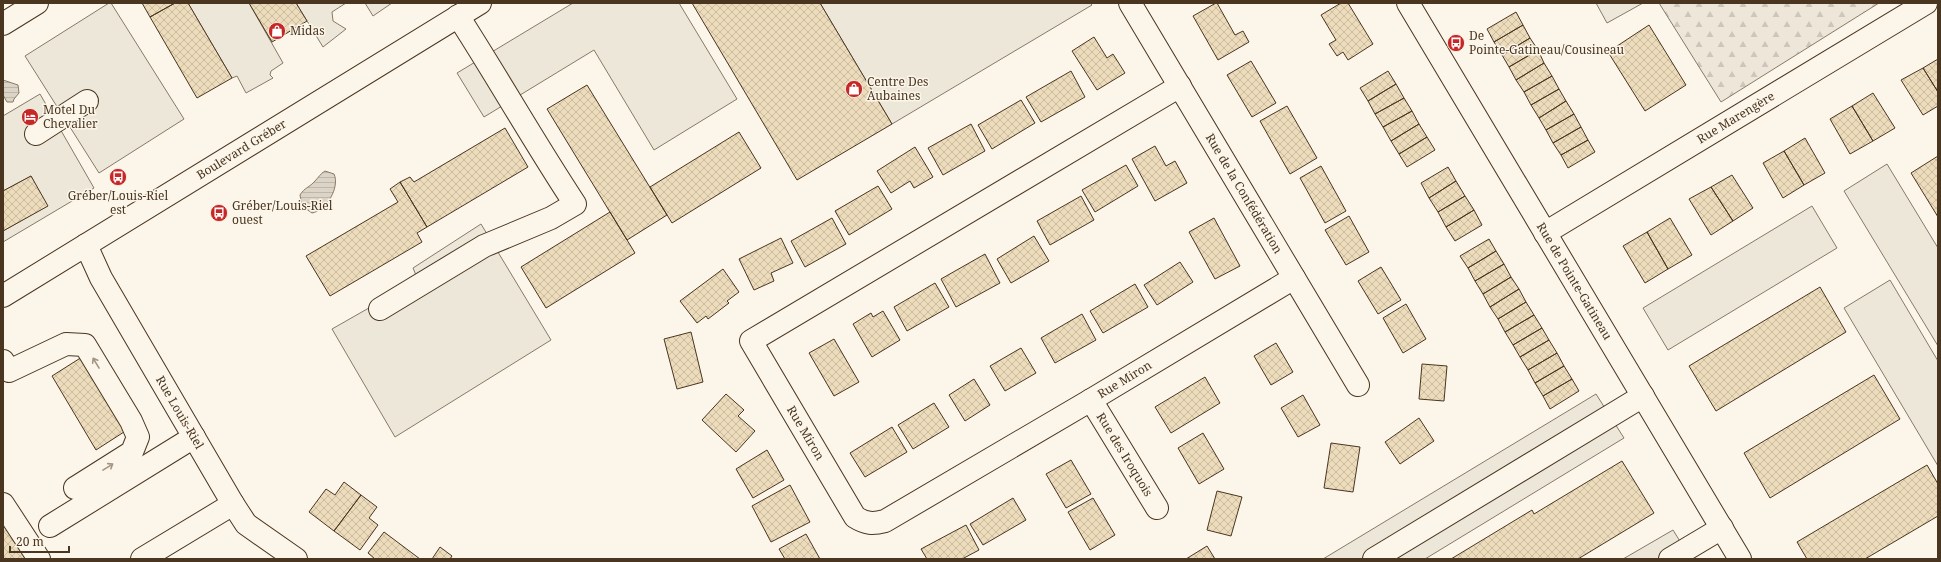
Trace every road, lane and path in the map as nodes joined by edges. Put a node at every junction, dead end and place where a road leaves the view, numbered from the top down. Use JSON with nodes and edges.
{"nodes":[{"id":1,"x":37,"y":3,"type":"edge"},
{"id":2,"x":480,"y":3,"type":"edge"},
{"id":3,"x":1130,"y":3,"type":"edge"},
{"id":4,"x":1408,"y":3,"type":"edge"},
{"id":5,"x":1926,"y":3,"type":"edge"},
{"id":6,"x":458,"y":16,"type":"junction"},
{"id":7,"x":3,"y":24,"type":"edge"},
{"id":8,"x":1180,"y":86,"type":"junction"},
{"id":9,"x":87,"y":101,"type":"dead end"},
{"id":10,"x":36,"y":134,"type":"dead end"},
{"id":11,"x":1545,"y":233,"type":"junction"},
{"id":12,"x":86,"y":245,"type":"junction"},
{"id":13,"x":1294,"y":278,"type":"junction"},
{"id":14,"x":3,"y":296,"type":"edge"},
{"id":15,"x":380,"y":309,"type":"dead end"},
{"id":16,"x":6,"y":366,"type":"edge"},
{"id":17,"x":1358,"y":385,"type":"dead end"},
{"id":18,"x":1643,"y":396,"type":"junction"},
{"id":19,"x":1092,"y":400,"type":"junction"},
{"id":20,"x":194,"y":437,"type":"junction"},
{"id":21,"x":75,"y":488,"type":"dead end"},
{"id":22,"x":3,"y":504,"type":"edge"},
{"id":23,"x":233,"y":504,"type":"junction"},
{"id":24,"x":1157,"y":508,"type":"dead end"},
{"id":25,"x":50,"y":526,"type":"dead end"},
{"id":26,"x":1722,"y":528,"type":"junction"},
{"id":27,"x":39,"y":559,"type":"edge"},
{"id":28,"x":142,"y":559,"type":"edge"},
{"id":29,"x":296,"y":559,"type":"edge"},
{"id":30,"x":1374,"y":559,"type":"edge"},
{"id":31,"x":1670,"y":559,"type":"edge"},
{"id":32,"x":1740,"y":559,"type":"edge"}],
"edges":[{"from":1,"to":7,"type":"street"},
{"from":2,"to":6,"type":"street","name":"Boulevard Gréber"},
{"from":3,"to":8,"type":"street","name":"Rue de la Confédération"},
{"from":4,"to":11,"type":"street","name":"Rue de Pointe-Gatineau"},
{"from":5,"to":11,"type":"street","name":"Rue Marengère"},
{"from":6,"to":12,"type":"street","name":"Boulevard Gréber"},
{"from":6,"to":15,"type":"street"},
{"from":8,"to":13,"type":"street","name":"Rue de la Confédération"},
{"from":8,"to":19,"type":"street","name":"Rue Miron"},
{"from":9,"to":10,"type":"street"},
{"from":11,"to":18,"type":"street","name":"Rue de Pointe-Gatineau"},
{"from":12,"to":14,"type":"street","name":"Boulevard Gréber"},
{"from":12,"to":20,"type":"street","name":"Rue Louis-Riel"},
{"from":13,"to":17,"type":"street","name":"Rue de la Confédération"},
{"from":13,"to":19,"type":"street","name":"Rue Miron"},
{"from":21,"to":16,"type":"street","one_way":true},
{"from":18,"to":26,"type":"street","name":"Rue de Pointe-Gatineau"},
{"from":18,"to":30,"type":"street"},
{"from":19,"to":24,"type":"street","name":"Rue des Iroquois"},
{"from":20,"to":23,"type":"street","name":"Rue Louis-Riel"},
{"from":20,"to":25,"type":"street"},
{"from":22,"to":27,"type":"street"},
{"from":23,"to":28,"type":"street"},
{"from":23,"to":29,"type":"street","name":"Rue Louis-Riel"},
{"from":26,"to":31,"type":"street"},
{"from":26,"to":32,"type":"street","name":"Rue de Pointe-Gatineau"}]}
